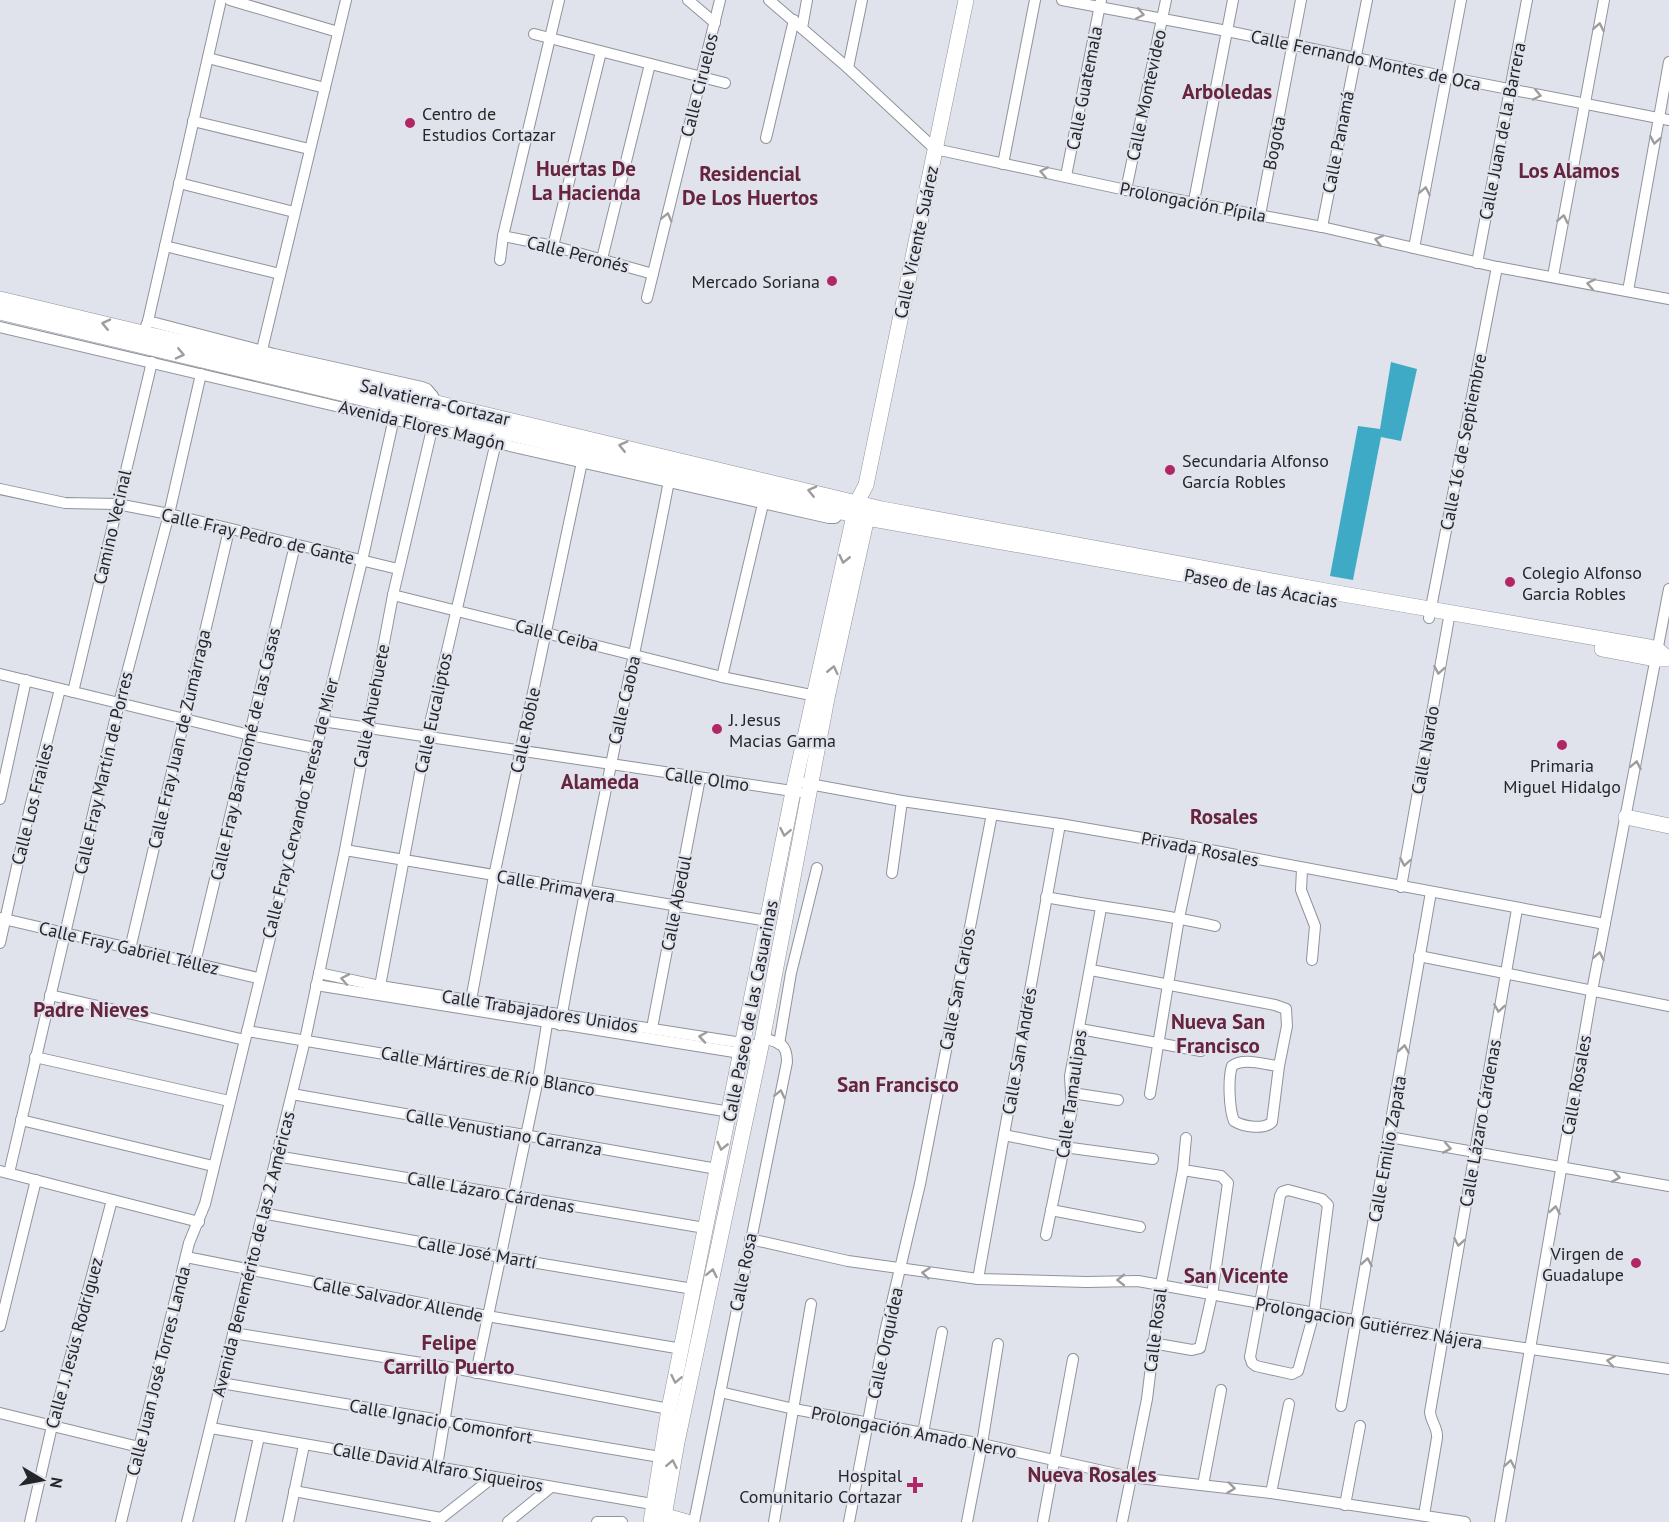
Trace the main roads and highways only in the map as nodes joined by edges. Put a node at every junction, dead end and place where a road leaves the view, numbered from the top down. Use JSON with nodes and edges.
{"nodes":[{"id":1,"x":966,"y":0,"type":"edge"},
{"id":2,"x":0,"y":299,"type":"edge"},
{"id":3,"x":0,"y":312,"type":"edge"},
{"id":4,"x":397,"y":407,"type":"junction"},
{"id":5,"x":858,"y":510,"type":"junction"},
{"id":6,"x":1662,"y":656,"type":"edge"},
{"id":7,"x":801,"y":787,"type":"junction"},
{"id":8,"x":1626,"y":817,"type":"road end"},
{"id":9,"x":1669,"y":825,"type":"edge"},
{"id":10,"x":658,"y":1514,"type":"edge"},
{"id":11,"x":687,"y":1522,"type":"edge"}],
"edges":[{"from":1,"to":5,"type":"main road","name":"Calle Vicente Suárez"},
{"from":4,"to":2,"type":"main road","name":"Salvatierra-Cortazar","one_way":true},
{"from":3,"to":4,"type":"main road","name":"Salvatierra-Cortazar","one_way":true},
{"from":4,"to":5,"type":"main road","name":"Salvatierra-Cortazar"},
{"from":5,"to":6,"type":"main road","name":"Paseo de las Acacias"},
{"from":5,"to":7,"type":"main road","name":"Calle Paseo de las Casuarinas"},
{"from":10,"to":7,"type":"main road","name":"Calle Paseo de las Casuarinas","one_way":true},
{"from":7,"to":10,"type":"main road","name":"Calle Paseo de las Casuarinas","one_way":true},
{"from":8,"to":9,"type":"main road"},
{"from":10,"to":11,"type":"main road"}]}
